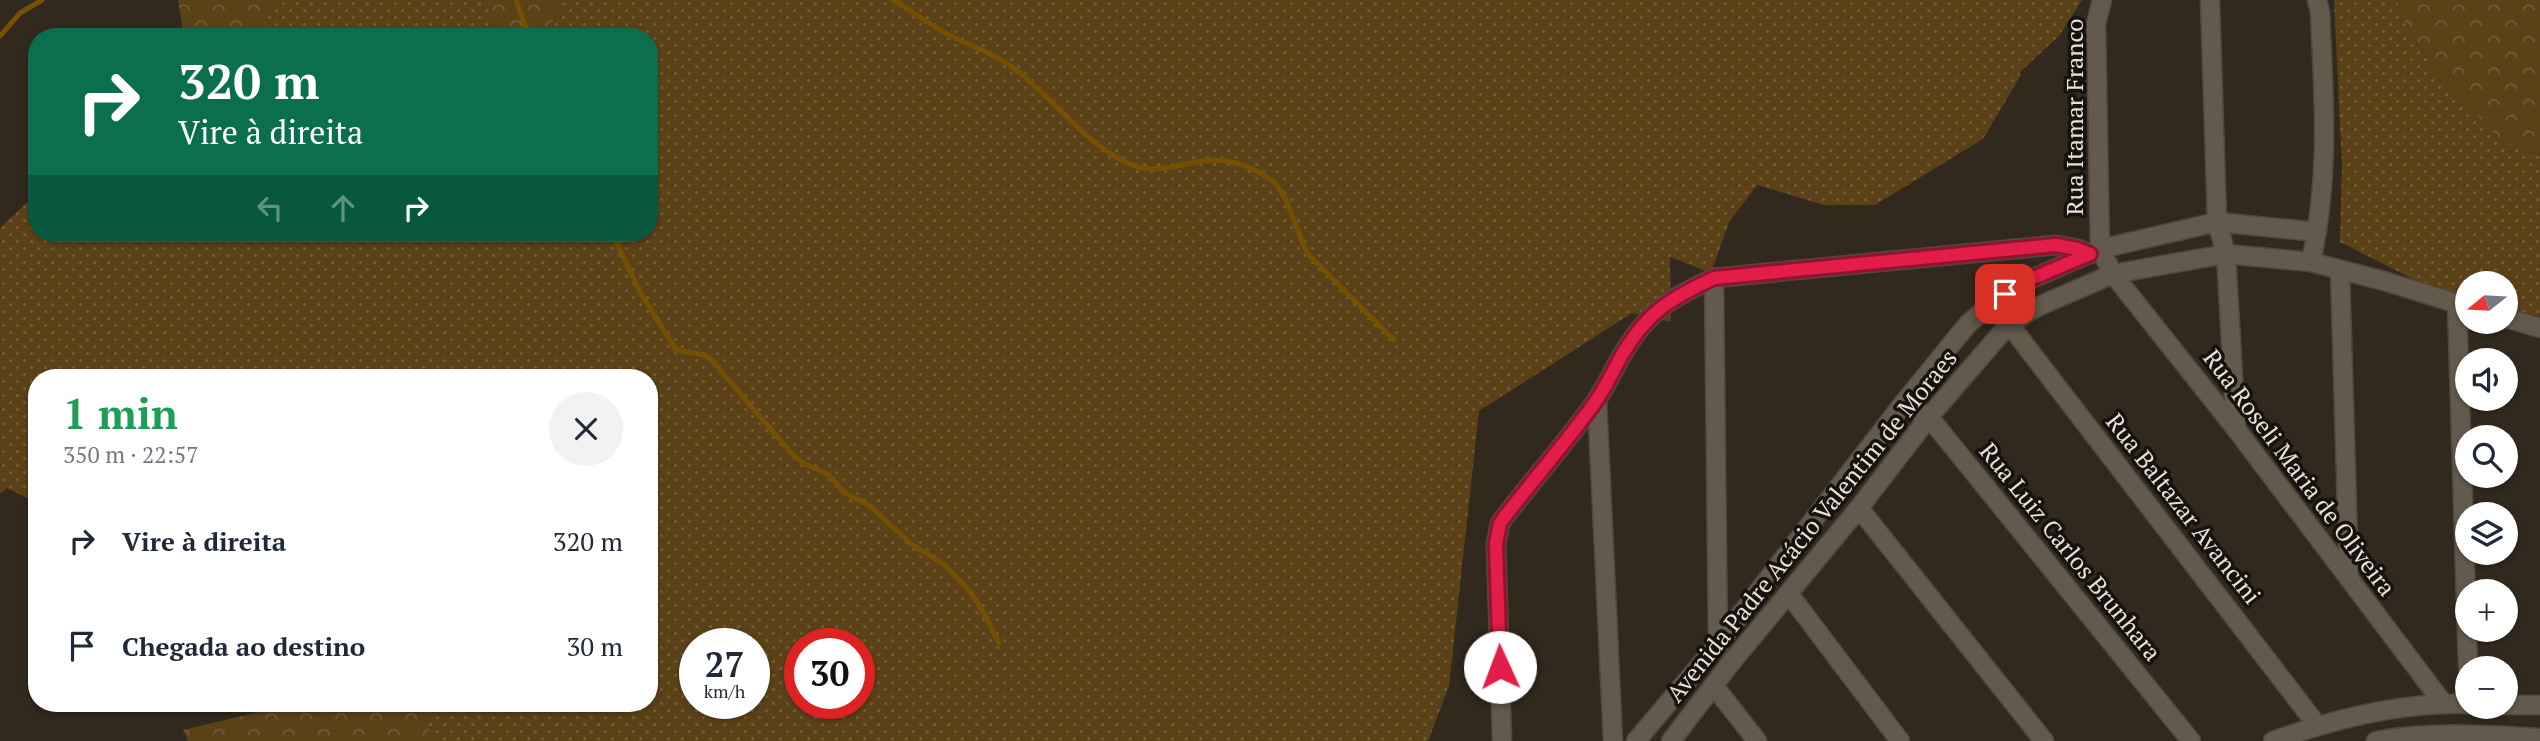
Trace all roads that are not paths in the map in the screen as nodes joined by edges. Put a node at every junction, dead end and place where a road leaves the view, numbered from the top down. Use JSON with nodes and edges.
{"nodes":[{"id":1,"x":2102,"y":0,"type":"edge"},
{"id":2,"x":2210,"y":0,"type":"edge"},
{"id":3,"x":2317,"y":0,"type":"edge"},
{"id":4,"x":2217,"y":222,"type":"junction"},
{"id":5,"x":2317,"y":232,"type":"junction"},
{"id":6,"x":2095,"y":252,"type":"junction"},
{"id":7,"x":2226,"y":254,"type":"junction"},
{"id":8,"x":2311,"y":262,"type":"junction"},
{"id":9,"x":2340,"y":271,"type":"junction"},
{"id":10,"x":2113,"y":274,"type":"junction"},
{"id":11,"x":1714,"y":278,"type":"junction"},
{"id":12,"x":2455,"y":303,"type":"edge"},
{"id":13,"x":2518,"y":322,"type":"edge"},
{"id":14,"x":2009,"y":324,"type":"junction"},
{"id":15,"x":2540,"y":328,"type":"edge"},
{"id":16,"x":2462,"y":334,"type":"edge"},
{"id":17,"x":1597,"y":400,"type":"junction"},
{"id":18,"x":1902,"y":405,"type":"junction"},
{"id":19,"x":1930,"y":416,"type":"junction"},
{"id":20,"x":2236,"y":429,"type":"junction"},
{"id":21,"x":1859,"y":508,"type":"junction"},
{"id":22,"x":2349,"y":577,"type":"junction"},
{"id":23,"x":1789,"y":594,"type":"junction"},
{"id":24,"x":1717,"y":645,"type":"junction"},
{"id":25,"x":2468,"y":656,"type":"edge"},
{"id":26,"x":1730,"y":664,"type":"junction"},
{"id":27,"x":1714,"y":686,"type":"junction"},
{"id":28,"x":2443,"y":703,"type":"junction"},
{"id":29,"x":2455,"y":704,"type":"edge"},
{"id":30,"x":2518,"y":705,"type":"edge"},
{"id":31,"x":2540,"y":705,"type":"edge"},
{"id":32,"x":2468,"y":719,"type":"edge"},
{"id":33,"x":2318,"y":725,"type":"junction"},
{"id":34,"x":2469,"y":734,"type":"junction"},
{"id":35,"x":2540,"y":738,"type":"edge"},
{"id":36,"x":1502,"y":741,"type":"edge"},
{"id":37,"x":1614,"y":741,"type":"edge"},
{"id":38,"x":1636,"y":741,"type":"edge"},
{"id":39,"x":1671,"y":741,"type":"edge"},
{"id":40,"x":1757,"y":741,"type":"edge"},
{"id":41,"x":1900,"y":741,"type":"edge"},
{"id":42,"x":2044,"y":741,"type":"edge"},
{"id":43,"x":2191,"y":741,"type":"edge"},
{"id":44,"x":2273,"y":741,"type":"edge"},
{"id":45,"x":2376,"y":741,"type":"edge"}],
"edges":[{"from":1,"to":6,"type":"street","name":"Rua Itamar Franco"},
{"from":2,"to":4,"type":"street"},
{"from":3,"to":5,"type":"street"},
{"from":4,"to":5,"type":"street","name":"Avenida Padre Acácio Valentim de Moraes"},
{"from":4,"to":6,"type":"street","name":"Avenida Padre Acácio Valentim de Moraes"},
{"from":4,"to":7,"type":"street"},
{"from":5,"to":8,"type":"street"},
{"from":6,"to":10,"type":"street","name":"Rua Itamar Franco"},
{"from":6,"to":11,"type":"street"},
{"from":6,"to":18,"type":"street","name":"Avenida Padre Acácio Valentim de Moraes"},
{"from":7,"to":8,"type":"street","name":"Avenida Padre Acácio Valentim de Moraes"},
{"from":7,"to":10,"type":"street","name":"Avenida Padre Acácio Valentim de Moraes"},
{"from":7,"to":20,"type":"street"},
{"from":8,"to":9,"type":"street","name":"Avenida Padre Acácio Valentim de Moraes"},
{"from":9,"to":12,"type":"street","name":"Avenida Padre Acácio Valentim de Moraes"},
{"from":9,"to":22,"type":"street"},
{"from":10,"to":14,"type":"street","name":"Avenida Padre Acácio Valentim de Moraes"},
{"from":10,"to":20,"type":"street","name":"Rua Roseli Maria de Oliveira"},
{"from":11,"to":17,"type":"street"},
{"from":11,"to":24,"type":"street"},
{"from":13,"to":15,"type":"street"},
{"from":14,"to":19,"type":"street","name":"Avenida Padre Acácio Valentim de Moraes"},
{"from":14,"to":33,"type":"street","name":"Rua Baltazar Avancini"},
{"from":16,"to":25,"type":"street"},
{"from":17,"to":36,"type":"street"},
{"from":17,"to":37,"type":"street"},
{"from":18,"to":19,"type":"street","name":"Rua Luiz Carlos Brunhara"},
{"from":18,"to":24,"type":"street","name":"Avenida Padre Acácio Valentim de Moraes"},
{"from":19,"to":21,"type":"street","name":"Avenida Padre Acácio Valentim de Moraes"},
{"from":19,"to":43,"type":"street","name":"Rua Luiz Carlos Brunhara"},
{"from":20,"to":22,"type":"street","name":"Rua Roseli Maria de Oliveira"},
{"from":21,"to":23,"type":"street","name":"Avenida Padre Acácio Valentim de Moraes"},
{"from":21,"to":42,"type":"street"},
{"from":22,"to":28,"type":"street","name":"Rua Roseli Maria de Oliveira"},
{"from":23,"to":26,"type":"street","name":"Avenida Padre Acácio Valentim de Moraes"},
{"from":23,"to":41,"type":"street"},
{"from":24,"to":26,"type":"street"},
{"from":24,"to":38,"type":"street","name":"Avenida Padre Acácio Valentim de Moraes"},
{"from":26,"to":27,"type":"street","name":"Avenida Padre Acácio Valentim de Moraes"},
{"from":27,"to":39,"type":"street","name":"Avenida Padre Acácio Valentim de Moraes"},
{"from":27,"to":40,"type":"street"},
{"from":28,"to":29,"type":"street"},
{"from":28,"to":33,"type":"street"},
{"from":30,"to":31,"type":"street"},
{"from":32,"to":34,"type":"street"},
{"from":33,"to":44,"type":"street"},
{"from":34,"to":35,"type":"street"},
{"from":34,"to":45,"type":"street"}]}
